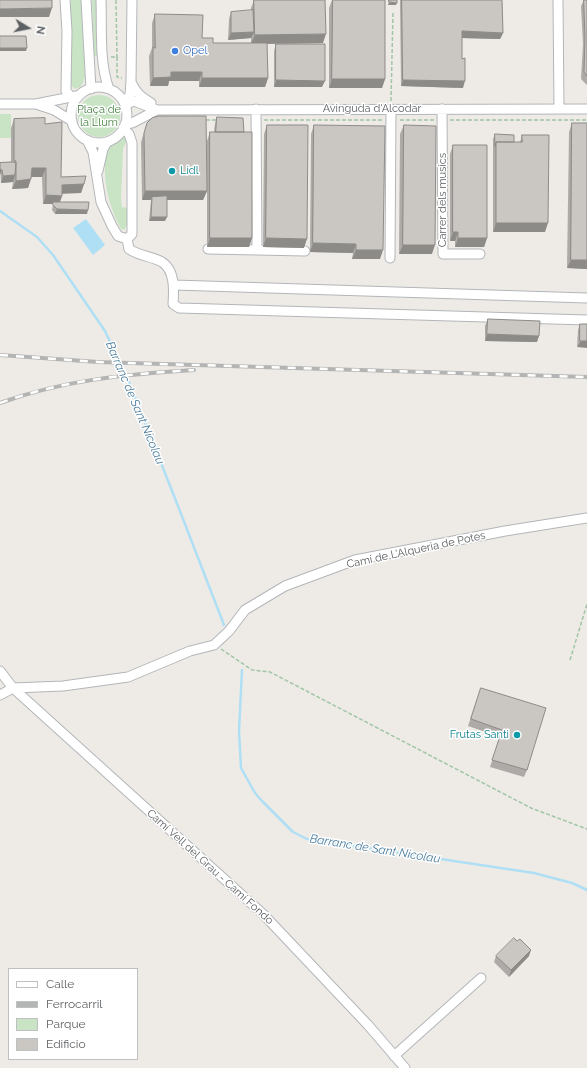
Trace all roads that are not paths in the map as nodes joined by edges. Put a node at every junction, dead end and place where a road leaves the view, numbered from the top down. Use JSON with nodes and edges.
{"nodes":[{"id":1,"x":65,"y":0,"type":"edge"},
{"id":2,"x":86,"y":0,"type":"edge"},
{"id":3,"x":101,"y":0,"type":"edge"},
{"id":4,"x":132,"y":0,"type":"edge"},
{"id":5,"x":558,"y":0,"type":"edge"},
{"id":6,"x":131,"y":81,"type":"junction"},
{"id":7,"x":91,"y":89,"type":"junction"},
{"id":8,"x":109,"y":89,"type":"junction"},
{"id":9,"x":75,"y":96,"type":"junction"},
{"id":10,"x":0,"y":104,"type":"edge"},
{"id":11,"x":36,"y":104,"type":"junction"},
{"id":12,"x":124,"y":104,"type":"junction"},
{"id":13,"x":256,"y":109,"type":"junction"},
{"id":14,"x":391,"y":109,"type":"junction"},
{"id":15,"x":442,"y":109,"type":"junction"},
{"id":16,"x":559,"y":109,"type":"junction"},
{"id":17,"x":587,"y":109,"type":"edge"},
{"id":18,"x":157,"y":110,"type":"junction"},
{"id":19,"x":142,"y":118,"type":"junction"},
{"id":20,"x":72,"y":121,"type":"junction"},
{"id":21,"x":124,"y":126,"type":"junction"},
{"id":22,"x":87,"y":140,"type":"junction"},
{"id":23,"x":107,"y":142,"type":"junction"},
{"id":24,"x":132,"y":143,"type":"junction"},
{"id":25,"x":97,"y":174,"type":"junction"},
{"id":26,"x":126,"y":239,"type":"junction"},
{"id":27,"x":208,"y":250,"type":"dead end"},
{"id":28,"x":257,"y":250,"type":"junction"},
{"id":29,"x":305,"y":251,"type":"dead end"},
{"id":30,"x":480,"y":254,"type":"dead end"},
{"id":31,"x":390,"y":258,"type":"dead end"},
{"id":32,"x":174,"y":285,"type":"junction"},
{"id":33,"x":587,"y":298,"type":"edge"},
{"id":34,"x":587,"y":320,"type":"edge"},
{"id":35,"x":587,"y":518,"type":"edge"},
{"id":36,"x":0,"y":671,"type":"edge"},
{"id":37,"x":13,"y":688,"type":"junction"},
{"id":38,"x":0,"y":695,"type":"edge"},
{"id":39,"x":481,"y":978,"type":"dead end"},
{"id":40,"x":394,"y":1056,"type":"junction"},
{"id":41,"x":405,"y":1068,"type":"edge"}],
"edges":[{"from":1,"to":9,"type":"street"},
{"from":2,"to":7,"type":"street"},
{"from":3,"to":8,"type":"street"},
{"from":4,"to":6,"type":"street"},
{"from":5,"to":16,"type":"street"},
{"from":6,"to":12,"type":"street"},
{"from":6,"to":18,"type":"street"},
{"from":7,"to":8,"type":"street"},
{"from":7,"to":9,"type":"street"},
{"from":8,"to":12,"type":"street"},
{"from":9,"to":11,"type":"street"},
{"from":9,"to":20,"type":"street"},
{"from":10,"to":11,"type":"street"},
{"from":11,"to":20,"type":"street"},
{"from":12,"to":18,"type":"street","name":"Avinguda d'Alcodar"},
{"from":12,"to":21,"type":"street"},
{"from":13,"to":14,"type":"street","name":"Avinguda d'Alcodar"},
{"from":13,"to":18,"type":"street","name":"Avinguda d'Alcodar"},
{"from":13,"to":28,"type":"street"},
{"from":14,"to":15,"type":"street","name":"Avinguda d'Alcodar"},
{"from":14,"to":31,"type":"street"},
{"from":15,"to":16,"type":"street","name":"Avinguda d'Alcodar"},
{"from":15,"to":30,"type":"street","name":"Carrer dels musics"},
{"from":16,"to":17,"type":"street","name":"Avinguda d'Alcodar"},
{"from":18,"to":19,"type":"street","name":"Avinguda d'Alcodar"},
{"from":19,"to":21,"type":"street","name":"Avinguda d'Alcodar"},
{"from":19,"to":24,"type":"street"},
{"from":20,"to":22,"type":"street"},
{"from":21,"to":23,"type":"street"},
{"from":21,"to":24,"type":"street"},
{"from":22,"to":23,"type":"street"},
{"from":22,"to":25,"type":"street"},
{"from":23,"to":25,"type":"street"},
{"from":24,"to":26,"type":"street"},
{"from":25,"to":26,"type":"street"},
{"from":26,"to":32,"type":"street"},
{"from":27,"to":28,"type":"street"},
{"from":28,"to":29,"type":"street"},
{"from":32,"to":33,"type":"street"},
{"from":32,"to":34,"type":"street"},
{"from":35,"to":37,"type":"street","name":"Camí de L'Alqueria de Potes"},
{"from":36,"to":37,"type":"street","name":"Camí Vell del Grau - Camí Fondo"},
{"from":37,"to":38,"type":"street"},
{"from":37,"to":40,"type":"street","name":"Camí Vell del Grau - Camí Fondo"},
{"from":39,"to":40,"type":"street"},
{"from":40,"to":41,"type":"street","name":"Camí Vell del Grau - Camí Fondo"}]}
